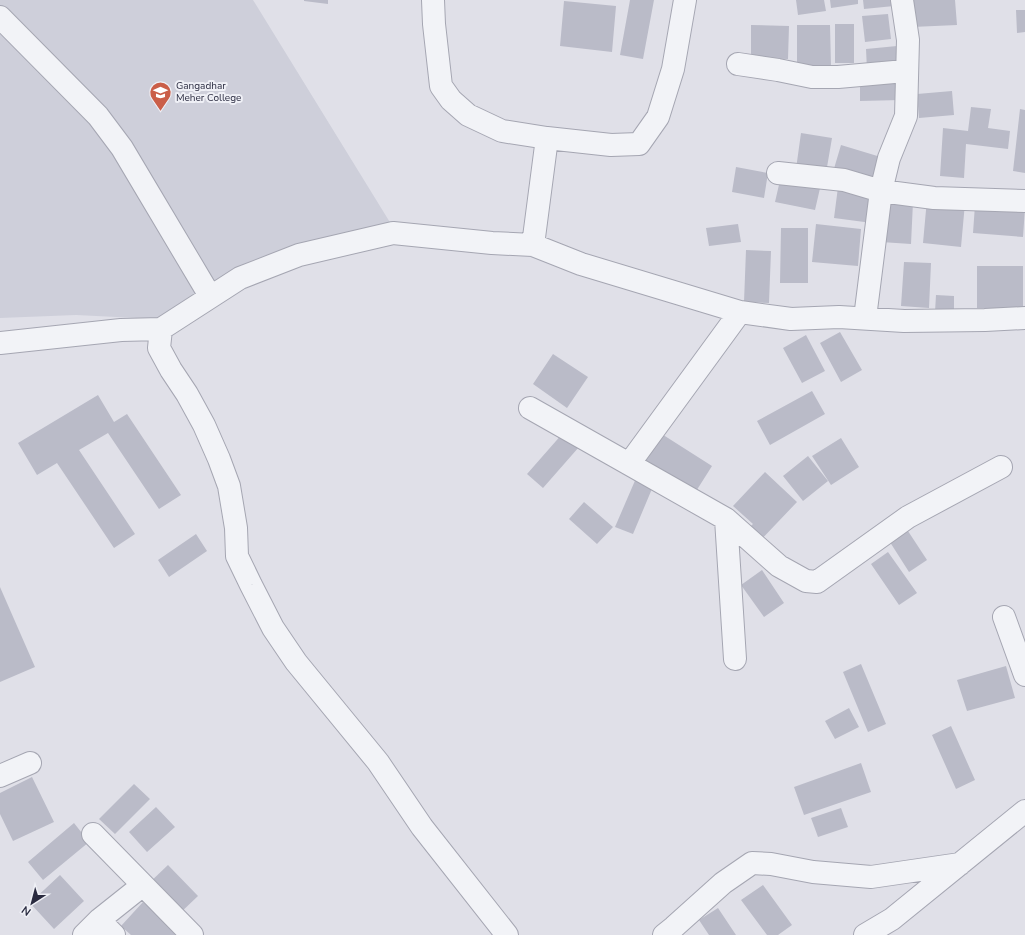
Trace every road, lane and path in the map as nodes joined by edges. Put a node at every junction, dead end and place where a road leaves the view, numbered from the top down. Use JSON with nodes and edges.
{"nodes":[{"id":1,"x":433,"y":0,"type":"edge"},
{"id":2,"x":685,"y":0,"type":"edge"},
{"id":3,"x":902,"y":0,"type":"edge"},
{"id":4,"x":0,"y":17,"type":"edge"},
{"id":5,"x":738,"y":64,"type":"dead end"},
{"id":6,"x":907,"y":72,"type":"junction"},
{"id":7,"x":547,"y":138,"type":"junction"},
{"id":8,"x":778,"y":173,"type":"dead end"},
{"id":9,"x":881,"y":191,"type":"junction"},
{"id":10,"x":1025,"y":201,"type":"edge"},
{"id":11,"x":534,"y":245,"type":"junction"},
{"id":12,"x":210,"y":296,"type":"junction"},
{"id":13,"x":740,"y":312,"type":"junction"},
{"id":14,"x":865,"y":318,"type":"junction"},
{"id":15,"x":1025,"y":318,"type":"edge"},
{"id":16,"x":161,"y":329,"type":"junction"},
{"id":17,"x":0,"y":343,"type":"edge"},
{"id":18,"x":530,"y":408,"type":"dead end"},
{"id":19,"x":629,"y":464,"type":"junction"},
{"id":20,"x":1001,"y":467,"type":"dead end"},
{"id":21,"x":726,"y":519,"type":"junction"},
{"id":22,"x":1004,"y":617,"type":"dead end"},
{"id":23,"x":735,"y":659,"type":"dead end"},
{"id":24,"x":1025,"y":675,"type":"edge"},
{"id":25,"x":30,"y":763,"type":"dead end"},
{"id":26,"x":0,"y":776,"type":"edge"},
{"id":27,"x":1025,"y":811,"type":"edge"},
{"id":28,"x":93,"y":834,"type":"dead end"},
{"id":29,"x":960,"y":864,"type":"junction"},
{"id":30,"x":143,"y":885,"type":"junction"},
{"id":31,"x":99,"y":930,"type":"edge"},
{"id":32,"x":192,"y":935,"type":"edge"},
{"id":33,"x":507,"y":935,"type":"edge"},
{"id":34,"x":664,"y":935,"type":"edge"},
{"id":35,"x":865,"y":935,"type":"edge"}],
"edges":[{"from":1,"to":7,"type":"street"},
{"from":2,"to":7,"type":"street"},
{"from":3,"to":6,"type":"street"},
{"from":4,"to":12,"type":"street"},
{"from":5,"to":6,"type":"street"},
{"from":6,"to":9,"type":"street"},
{"from":7,"to":11,"type":"street"},
{"from":8,"to":9,"type":"street"},
{"from":9,"to":10,"type":"street"},
{"from":9,"to":14,"type":"street"},
{"from":11,"to":12,"type":"street"},
{"from":11,"to":13,"type":"street"},
{"from":12,"to":16,"type":"street"},
{"from":13,"to":14,"type":"street"},
{"from":13,"to":19,"type":"street"},
{"from":14,"to":15,"type":"street"},
{"from":16,"to":17,"type":"street"},
{"from":16,"to":33,"type":"street"},
{"from":18,"to":19,"type":"street"},
{"from":19,"to":21,"type":"street"},
{"from":20,"to":21,"type":"street"},
{"from":21,"to":23,"type":"street"},
{"from":22,"to":24,"type":"street"},
{"from":25,"to":26,"type":"street"},
{"from":27,"to":29,"type":"street"},
{"from":28,"to":30,"type":"street"},
{"from":29,"to":34,"type":"street"},
{"from":29,"to":35,"type":"street"},
{"from":30,"to":31,"type":"street"},
{"from":30,"to":32,"type":"street"}]}
